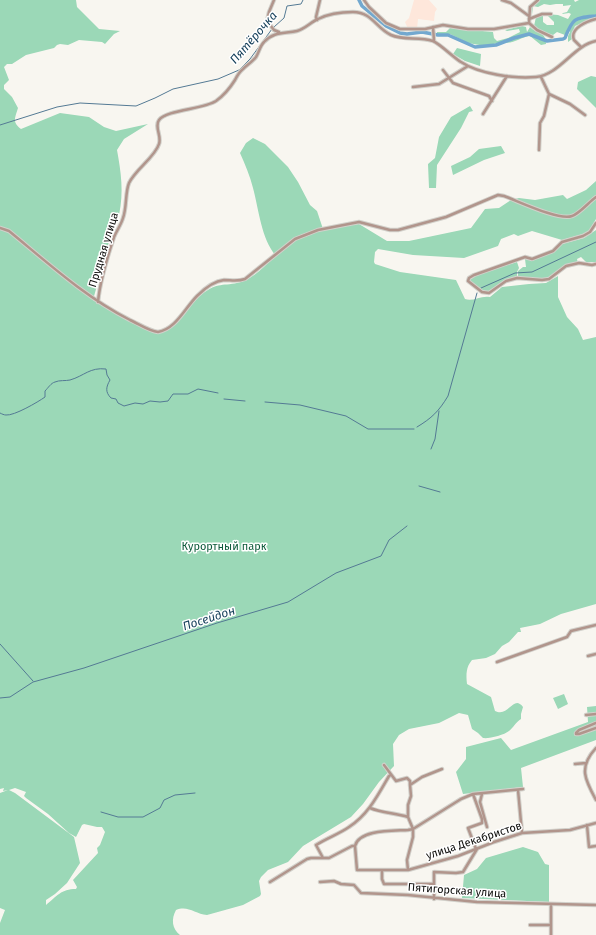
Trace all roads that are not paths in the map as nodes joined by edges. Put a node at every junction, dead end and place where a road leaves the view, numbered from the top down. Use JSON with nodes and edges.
{"nodes":[{"id":1,"x":274,"y":0,"type":"edge"},
{"id":2,"x":320,"y":0,"type":"edge"},
{"id":3,"x":364,"y":0,"type":"edge"},
{"id":4,"x":502,"y":0,"type":"edge"},
{"id":5,"x":538,"y":0,"type":"edge"},
{"id":6,"x":551,"y":14,"type":"dead end"},
{"id":7,"x":529,"y":19,"type":"junction"},
{"id":8,"x":596,"y":19,"type":"edge"},
{"id":9,"x":316,"y":20,"type":"junction"},
{"id":10,"x":433,"y":27,"type":"junction"},
{"id":11,"x":280,"y":32,"type":"junction"},
{"id":12,"x":552,"y":38,"type":"dead end"},
{"id":13,"x":434,"y":41,"type":"junction"},
{"id":14,"x":596,"y":41,"type":"edge"},
{"id":15,"x":581,"y":47,"type":"junction"},
{"id":16,"x":468,"y":66,"type":"junction"},
{"id":17,"x":443,"y":70,"type":"dead end"},
{"id":18,"x":507,"y":76,"type":"junction"},
{"id":19,"x":541,"y":77,"type":"junction"},
{"id":20,"x":449,"y":78,"type":"junction"},
{"id":21,"x":413,"y":87,"type":"dead end"},
{"id":22,"x":549,"y":94,"type":"junction"},
{"id":23,"x":492,"y":101,"type":"junction"},
{"id":24,"x":483,"y":114,"type":"dead end"},
{"id":25,"x":585,"y":115,"type":"dead end"},
{"id":26,"x":539,"y":150,"type":"dead end"},
{"id":27,"x":596,"y":197,"type":"edge"},
{"id":28,"x":596,"y":223,"type":"edge"},
{"id":29,"x":0,"y":228,"type":"edge"},
{"id":30,"x":596,"y":264,"type":"edge"},
{"id":31,"x":98,"y":302,"type":"junction"},
{"id":32,"x":596,"y":625,"type":"edge"},
{"id":33,"x":596,"y":654,"type":"edge"},
{"id":34,"x":588,"y":656,"type":"dead end"},
{"id":35,"x":497,"y":662,"type":"dead end"},
{"id":36,"x":596,"y":714,"type":"edge"},
{"id":37,"x":586,"y":715,"type":"dead end"},
{"id":38,"x":596,"y":723,"type":"edge"},
{"id":39,"x":596,"y":728,"type":"edge"},
{"id":40,"x":596,"y":748,"type":"edge"},
{"id":41,"x":586,"y":763,"type":"junction"},
{"id":42,"x":574,"y":764,"type":"dead end"},
{"id":43,"x":384,"y":765,"type":"dead end"},
{"id":44,"x":442,"y":769,"type":"dead end"},
{"id":45,"x":391,"y":775,"type":"junction"},
{"id":46,"x":410,"y":785,"type":"junction"},
{"id":47,"x":523,"y":789,"type":"dead end"},
{"id":48,"x":518,"y":790,"type":"junction"},
{"id":49,"x":473,"y":794,"type":"junction"},
{"id":50,"x":482,"y":794,"type":"junction"},
{"id":51,"x":596,"y":800,"type":"edge"},
{"id":52,"x":370,"y":808,"type":"junction"},
{"id":53,"x":408,"y":816,"type":"junction"},
{"id":54,"x":596,"y":822,"type":"edge"},
{"id":55,"x":587,"y":825,"type":"junction"},
{"id":56,"x":487,"y":827,"type":"dead end"},
{"id":57,"x":413,"y":829,"type":"junction"},
{"id":58,"x":522,"y":833,"type":"junction"},
{"id":59,"x":355,"y":846,"type":"junction"},
{"id":60,"x":596,"y":846,"type":"edge"},
{"id":61,"x":477,"y":849,"type":"junction"},
{"id":62,"x":324,"y":858,"type":"junction"},
{"id":63,"x":408,"y":870,"type":"junction"},
{"id":64,"x":382,"y":871,"type":"junction"},
{"id":65,"x":270,"y":882,"type":"dead end"},
{"id":66,"x":320,"y":882,"type":"dead end"},
{"id":67,"x":434,"y":884,"type":"junction"},
{"id":68,"x":434,"y":899,"type":"junction"},
{"id":69,"x":551,"y":904,"type":"junction"},
{"id":70,"x":596,"y":905,"type":"edge"},
{"id":71,"x":530,"y":925,"type":"dead end"},
{"id":72,"x":551,"y":926,"type":"junction"},
{"id":73,"x":551,"y":935,"type":"edge"}],
"edges":[{"from":1,"to":11,"type":"street"},
{"from":2,"to":9,"type":"street"},
{"from":3,"to":10,"type":"street"},
{"from":4,"to":7,"type":"street"},
{"from":5,"to":7,"type":"street"},
{"from":6,"to":7,"type":"street"},
{"from":7,"to":10,"type":"street"},
{"from":7,"to":12,"type":"street"},
{"from":8,"to":15,"type":"street"},
{"from":9,"to":11,"type":"street","name":"Прудная улица"},
{"from":9,"to":13,"type":"street","name":"Прудная улица"},
{"from":10,"to":13,"type":"street"},
{"from":11,"to":31,"type":"street","name":"Прудная улица"},
{"from":13,"to":16,"type":"street","name":"Прудная улица"},
{"from":14,"to":15,"type":"street"},
{"from":15,"to":19,"type":"street"},
{"from":16,"to":18,"type":"street","name":"Прудная улица"},
{"from":16,"to":20,"type":"street"},
{"from":17,"to":20,"type":"street"},
{"from":18,"to":19,"type":"street","name":"Прудная улица"},
{"from":18,"to":23,"type":"street"},
{"from":19,"to":22,"type":"street"},
{"from":20,"to":21,"type":"street"},
{"from":20,"to":23,"type":"street"},
{"from":22,"to":25,"type":"street"},
{"from":22,"to":26,"type":"street"},
{"from":23,"to":24,"type":"street"},
{"from":27,"to":31,"type":"street"},
{"from":28,"to":30,"type":"street"},
{"from":29,"to":31,"type":"street"},
{"from":32,"to":35,"type":"street"},
{"from":33,"to":34,"type":"street"},
{"from":36,"to":37,"type":"street"},
{"from":38,"to":39,"type":"street"},
{"from":40,"to":41,"type":"street"},
{"from":41,"to":42,"type":"street"},
{"from":41,"to":51,"type":"street"},
{"from":43,"to":45,"type":"street"},
{"from":44,"to":46,"type":"street"},
{"from":45,"to":46,"type":"street"},
{"from":45,"to":52,"type":"street"},
{"from":46,"to":53,"type":"street"},
{"from":47,"to":48,"type":"street"},
{"from":48,"to":50,"type":"street"},
{"from":48,"to":58,"type":"street"},
{"from":49,"to":50,"type":"street"},
{"from":49,"to":57,"type":"street"},
{"from":49,"to":61,"type":"street"},
{"from":50,"to":56,"type":"street"},
{"from":52,"to":53,"type":"street"},
{"from":52,"to":62,"type":"street"},
{"from":53,"to":57,"type":"street"},
{"from":54,"to":55,"type":"street","name":"улица Декабристов"},
{"from":55,"to":58,"type":"street","name":"улица Декабристов"},
{"from":55,"to":60,"type":"street"},
{"from":57,"to":59,"type":"street"},
{"from":57,"to":63,"type":"street"},
{"from":58,"to":61,"type":"street","name":"улица Декабристов"},
{"from":59,"to":62,"type":"street"},
{"from":59,"to":64,"type":"street","name":"улица Декабристов"},
{"from":61,"to":63,"type":"street","name":"улица Декабристов"},
{"from":61,"to":67,"type":"street"},
{"from":62,"to":65,"type":"street"},
{"from":63,"to":64,"type":"street","name":"улица Декабристов"},
{"from":64,"to":67,"type":"street"},
{"from":66,"to":68,"type":"street","name":"Пятигорская улица"},
{"from":67,"to":68,"type":"street"},
{"from":68,"to":69,"type":"street","name":"Пятигорская улица"},
{"from":69,"to":70,"type":"street","name":"Пятигорская улица"},
{"from":69,"to":72,"type":"street"},
{"from":71,"to":72,"type":"street"},
{"from":72,"to":73,"type":"street"}]}
